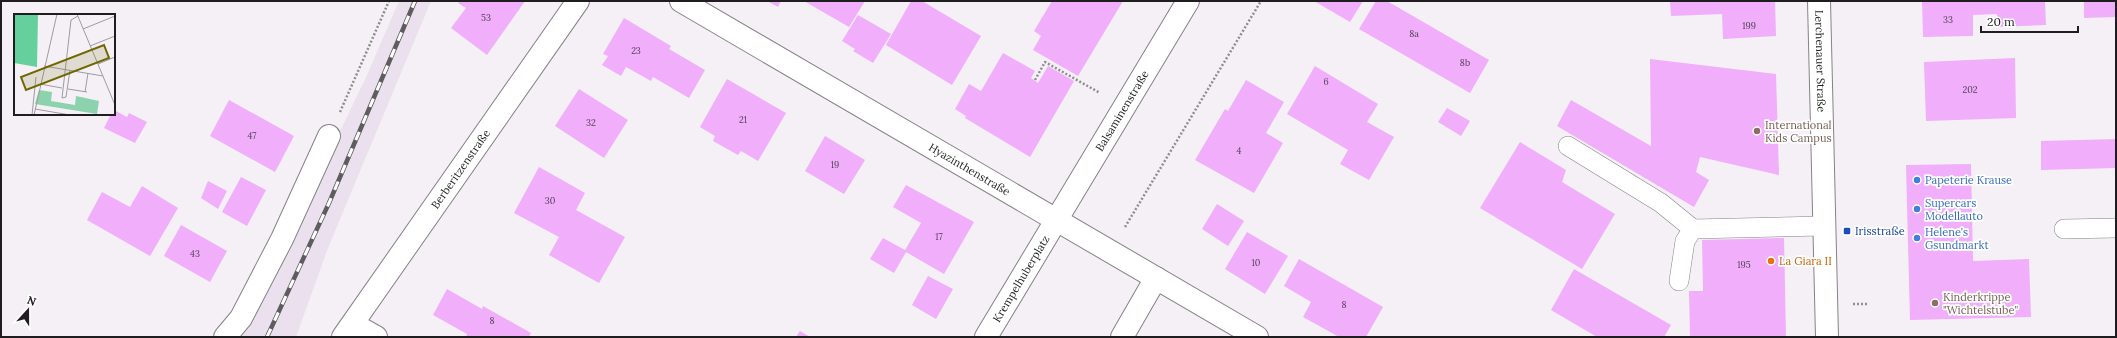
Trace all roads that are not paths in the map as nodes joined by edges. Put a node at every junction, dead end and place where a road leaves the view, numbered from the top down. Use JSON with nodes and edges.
{"nodes":[{"id":1,"x":578,"y":1,"type":"edge"},
{"id":2,"x":681,"y":1,"type":"edge"},
{"id":3,"x":1188,"y":1,"type":"edge"},
{"id":4,"x":1819,"y":1,"type":"edge"},
{"id":5,"x":329,"y":136,"type":"road end"},
{"id":6,"x":1568,"y":146,"type":"dead end"},
{"id":7,"x":1056,"y":220,"type":"junction"},
{"id":8,"x":1823,"y":226,"type":"junction"},
{"id":9,"x":2116,"y":228,"type":"edge"},
{"id":10,"x":1692,"y":229,"type":"junction"},
{"id":11,"x":2064,"y":229,"type":"dead end"},
{"id":12,"x":1156,"y":278,"type":"junction"},
{"id":13,"x":1679,"y":281,"type":"dead end"},
{"id":14,"x":348,"y":330,"type":"edge"},
{"id":15,"x":225,"y":337,"type":"edge"},
{"id":16,"x":376,"y":337,"type":"edge"},
{"id":17,"x":986,"y":337,"type":"edge"},
{"id":18,"x":1122,"y":337,"type":"edge"},
{"id":19,"x":1257,"y":337,"type":"edge"},
{"id":20,"x":1827,"y":337,"type":"edge"}],
"edges":[{"from":1,"to":14,"type":"street","name":"Berberitzenstraße"},
{"from":2,"to":7,"type":"street","name":"Hyazinthenstraße"},
{"from":3,"to":7,"type":"street","name":"Balsaminenstraße"},
{"from":4,"to":8,"type":"street","name":"Lerchenauer Straße"},
{"from":5,"to":15,"type":"street"},
{"from":6,"to":10,"type":"lane"},
{"from":7,"to":12,"type":"street","name":"Hyazinthenstraße"},
{"from":7,"to":17,"type":"street","name":"Krempelhuberplatz"},
{"from":8,"to":10,"type":"lane"},
{"from":8,"to":20,"type":"street","name":"Lerchenauer Straße"},
{"from":9,"to":11,"type":"lane"},
{"from":10,"to":13,"type":"lane"},
{"from":12,"to":18,"type":"street"},
{"from":12,"to":19,"type":"street","name":"Hyazinthenstraße"},
{"from":14,"to":16,"type":"street"}]}
